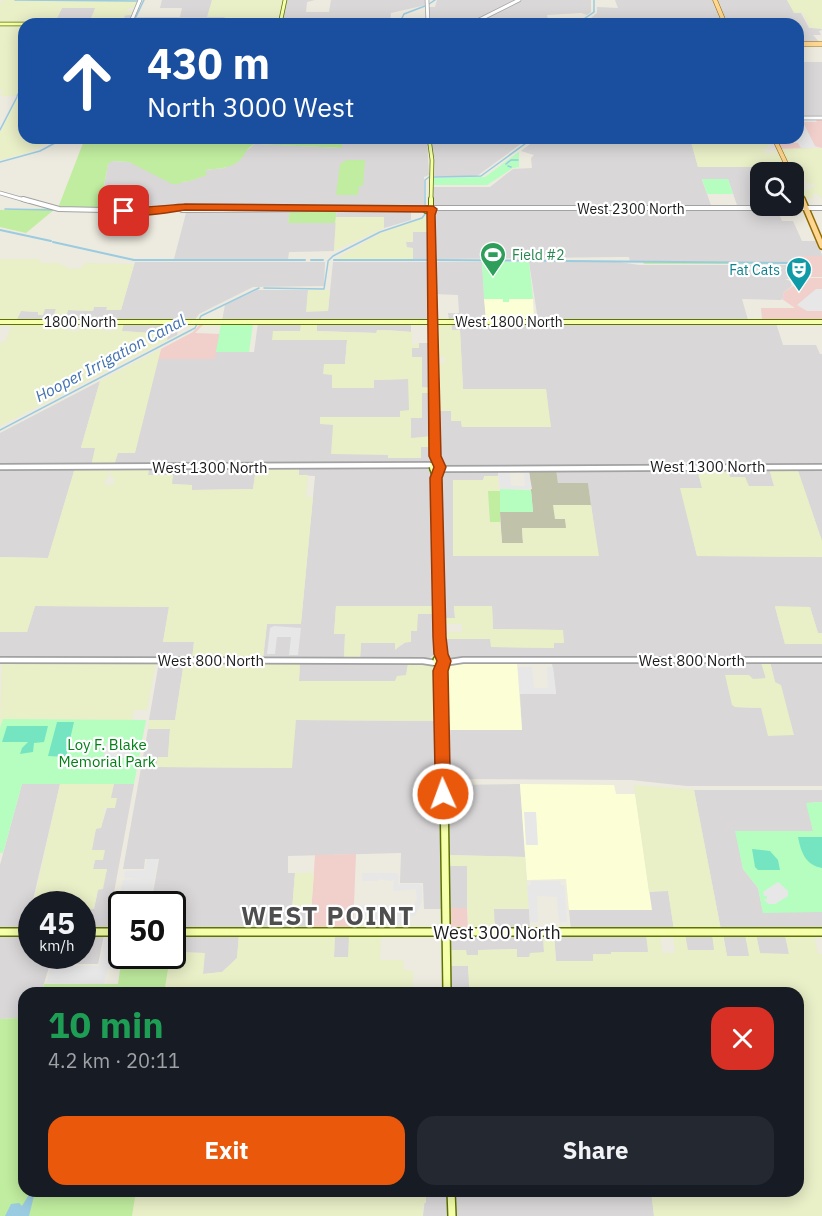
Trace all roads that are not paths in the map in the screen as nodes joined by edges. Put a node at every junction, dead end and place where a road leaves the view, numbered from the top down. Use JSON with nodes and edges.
{"nodes":[{"id":1,"x":140,"y":0,"type":"edge"},
{"id":2,"x":285,"y":0,"type":"edge"},
{"id":3,"x":427,"y":0,"type":"edge"},
{"id":4,"x":519,"y":0,"type":"edge"},
{"id":5,"x":715,"y":0,"type":"edge"},
{"id":6,"x":132,"y":18,"type":"edge"},
{"id":7,"x":281,"y":18,"type":"edge"},
{"id":8,"x":428,"y":18,"type":"edge"},
{"id":9,"x":483,"y":18,"type":"edge"},
{"id":10,"x":722,"y":18,"type":"edge"},
{"id":11,"x":0,"y":24,"type":"edge"},
{"id":12,"x":18,"y":24,"type":"edge"},
{"id":13,"x":804,"y":44,"type":"edge"},
{"id":14,"x":822,"y":44,"type":"edge"},
{"id":15,"x":804,"y":118,"type":"edge"},
{"id":16,"x":822,"y":118,"type":"edge"},
{"id":17,"x":430,"y":144,"type":"edge"},
{"id":18,"x":777,"y":144,"type":"edge"},
{"id":19,"x":785,"y":162,"type":"edge"},
{"id":20,"x":0,"y":193,"type":"edge"},
{"id":21,"x":805,"y":208,"type":"junction"},
{"id":22,"x":822,"y":208,"type":"edge"},
{"id":23,"x":429,"y":209,"type":"junction"},
{"id":24,"x":822,"y":246,"type":"edge"},
{"id":25,"x":0,"y":322,"type":"edge"},
{"id":26,"x":198,"y":322,"type":"joint"},
{"id":27,"x":433,"y":322,"type":"junction"},
{"id":28,"x":822,"y":322,"type":"edge"},
{"id":29,"x":435,"y":456,"type":"joint"},
{"id":30,"x":822,"y":466,"type":"edge"},
{"id":31,"x":0,"y":467,"type":"edge"},
{"id":32,"x":436,"y":467,"type":"junction"},
{"id":33,"x":0,"y":660,"type":"edge"},
{"id":34,"x":822,"y":660,"type":"edge"},
{"id":35,"x":440,"y":661,"type":"junction"},
{"id":36,"x":0,"y":932,"type":"edge"},
{"id":37,"x":18,"y":932,"type":"edge"},
{"id":38,"x":186,"y":932,"type":"edge"},
{"id":39,"x":446,"y":932,"type":"junction"},
{"id":40,"x":822,"y":933,"type":"edge"},
{"id":41,"x":447,"y":987,"type":"edge"},
{"id":42,"x":451,"y":1197,"type":"edge"},
{"id":43,"x":452,"y":1216,"type":"edge"}],
"edges":[{"from":1,"to":6,"type":"street"},
{"from":2,"to":7,"type":"main road"},
{"from":3,"to":8,"type":"street"},
{"from":4,"to":9,"type":"street"},
{"from":5,"to":10,"type":"main road"},
{"from":11,"to":12,"type":"main road"},
{"from":13,"to":14,"type":"main road"},
{"from":15,"to":16,"type":"street"},
{"from":17,"to":23,"type":"main road"},
{"from":18,"to":19,"type":"main road"},
{"from":20,"to":23,"type":"street","name":"West 2300 North"},
{"from":21,"to":22,"type":"street","name":"West 2300 North"},
{"from":21,"to":23,"type":"street","name":"West 2300 North"},
{"from":21,"to":24,"type":"main road"},
{"from":23,"to":27,"type":"main road"},
{"from":25,"to":26,"type":"main road","name":"1800 North"},
{"from":26,"to":27,"type":"main road","name":"West 1800 North"},
{"from":27,"to":28,"type":"main road","name":"West 1800 North"},
{"from":27,"to":29,"type":"main road"},
{"from":29,"to":32,"type":"main road"},
{"from":30,"to":32,"type":"street","name":"West 1300 North"},
{"from":31,"to":32,"type":"street","name":"West 1300 North"},
{"from":32,"to":35,"type":"main road"},
{"from":33,"to":35,"type":"street","name":"West 800 North"},
{"from":34,"to":35,"type":"street","name":"West 800 North"},
{"from":35,"to":39,"type":"main road"},
{"from":36,"to":37,"type":"main road"},
{"from":38,"to":39,"type":"main road","name":"West 300 North"},
{"from":39,"to":40,"type":"main road","name":"West 300 North"},
{"from":39,"to":41,"type":"main road"},
{"from":42,"to":43,"type":"main road"}]}
